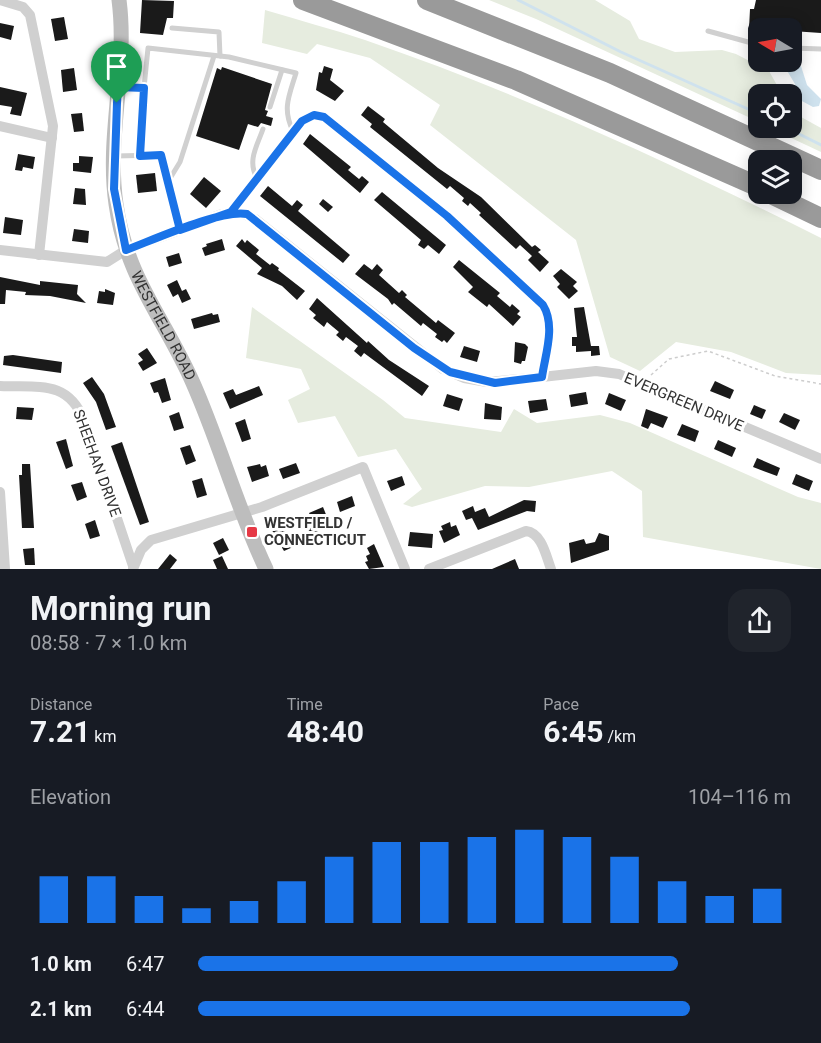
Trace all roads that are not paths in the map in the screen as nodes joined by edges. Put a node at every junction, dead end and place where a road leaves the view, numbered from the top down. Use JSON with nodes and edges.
{"nodes":[{"id":1,"x":0,"y":0,"type":"edge"},
{"id":2,"x":119,"y":0,"type":"edge"},
{"id":3,"x":303,"y":0,"type":"edge"},
{"id":4,"x":427,"y":0,"type":"edge"},
{"id":5,"x":172,"y":27,"type":"dead end"},
{"id":6,"x":708,"y":31,"type":"dead end"},
{"id":7,"x":748,"y":42,"type":"edge"},
{"id":8,"x":802,"y":49,"type":"edge"},
{"id":9,"x":821,"y":50,"type":"edge"},
{"id":10,"x":217,"y":56,"type":"junction"},
{"id":11,"x":282,"y":70,"type":"junction"},
{"id":12,"x":118,"y":87,"type":"junction"},
{"id":13,"x":144,"y":88,"type":"junction"},
{"id":14,"x":270,"y":107,"type":"dead end"},
{"id":15,"x":0,"y":126,"type":"edge"},
{"id":16,"x":263,"y":129,"type":"dead end"},
{"id":17,"x":293,"y":131,"type":"junction"},
{"id":18,"x":52,"y":138,"type":"junction"},
{"id":19,"x":114,"y":156,"type":"junction"},
{"id":20,"x":140,"y":156,"type":"junction"},
{"id":21,"x":821,"y":171,"type":"edge"},
{"id":22,"x":257,"y":178,"type":"junction"},
{"id":23,"x":169,"y":180,"type":"junction"},
{"id":24,"x":748,"y":183,"type":"edge"},
{"id":25,"x":792,"y":204,"type":"edge"},
{"id":26,"x":231,"y":212,"type":"junction"},
{"id":27,"x":821,"y":218,"type":"edge"},
{"id":28,"x":180,"y":230,"type":"junction"},
{"id":29,"x":0,"y":250,"type":"edge"},
{"id":30,"x":126,"y":250,"type":"junction"},
{"id":31,"x":39,"y":255,"type":"junction"},
{"id":32,"x":542,"y":377,"type":"junction"},
{"id":33,"x":0,"y":386,"type":"edge"},
{"id":34,"x":821,"y":459,"type":"edge"},
{"id":35,"x":0,"y":492,"type":"edge"},
{"id":36,"x":240,"y":512,"type":"junction"},
{"id":37,"x":133,"y":567,"type":"edge"},
{"id":38,"x":5,"y":569,"type":"edge"},
{"id":39,"x":266,"y":569,"type":"edge"},
{"id":40,"x":405,"y":569,"type":"edge"},
{"id":41,"x":429,"y":569,"type":"edge"},
{"id":42,"x":551,"y":569,"type":"edge"}],
"edges":[{"from":1,"to":18,"type":"street"},
{"from":2,"to":12,"type":"main road","name":"WESTFIELD ROAD"},
{"from":3,"to":24,"type":"highway"},
{"from":4,"to":21,"type":"highway"},
{"from":5,"to":10,"type":"lane"},
{"from":6,"to":7,"type":"lane"},
{"from":8,"to":9,"type":"lane"},
{"from":10,"to":11,"type":"lane"},
{"from":10,"to":13,"type":"lane"},
{"from":10,"to":23,"type":"lane"},
{"from":11,"to":14,"type":"lane"},
{"from":11,"to":17,"type":"lane"},
{"from":12,"to":13,"type":"lane"},
{"from":12,"to":19,"type":"main road","name":"WESTFIELD ROAD"},
{"from":13,"to":20,"type":"lane"},
{"from":15,"to":18,"type":"street"},
{"from":16,"to":22,"type":"lane"},
{"from":17,"to":22,"type":"street"},
{"from":17,"to":32,"type":"street"},
{"from":18,"to":31,"type":"street"},
{"from":19,"to":20,"type":"lane"},
{"from":19,"to":30,"type":"main road","name":"WESTFIELD ROAD"},
{"from":20,"to":23,"type":"lane"},
{"from":22,"to":26,"type":"street"},
{"from":23,"to":28,"type":"lane"},
{"from":25,"to":27,"type":"highway"},
{"from":26,"to":28,"type":"street"},
{"from":26,"to":32,"type":"street","name":"EVERGREEN DRIVE"},
{"from":28,"to":30,"type":"street"},
{"from":29,"to":31,"type":"street"},
{"from":30,"to":31,"type":"street"},
{"from":30,"to":36,"type":"main road","name":"WESTFIELD ROAD"},
{"from":32,"to":34,"type":"street","name":"EVERGREEN DRIVE"},
{"from":33,"to":37,"type":"street","name":"SHEEHAN DRIVE"},
{"from":35,"to":38,"type":"street"},
{"from":36,"to":37,"type":"street"},
{"from":36,"to":39,"type":"main road","name":"WESTFIELD ROAD"},
{"from":36,"to":40,"type":"street"},
{"from":41,"to":42,"type":"street"}]}
